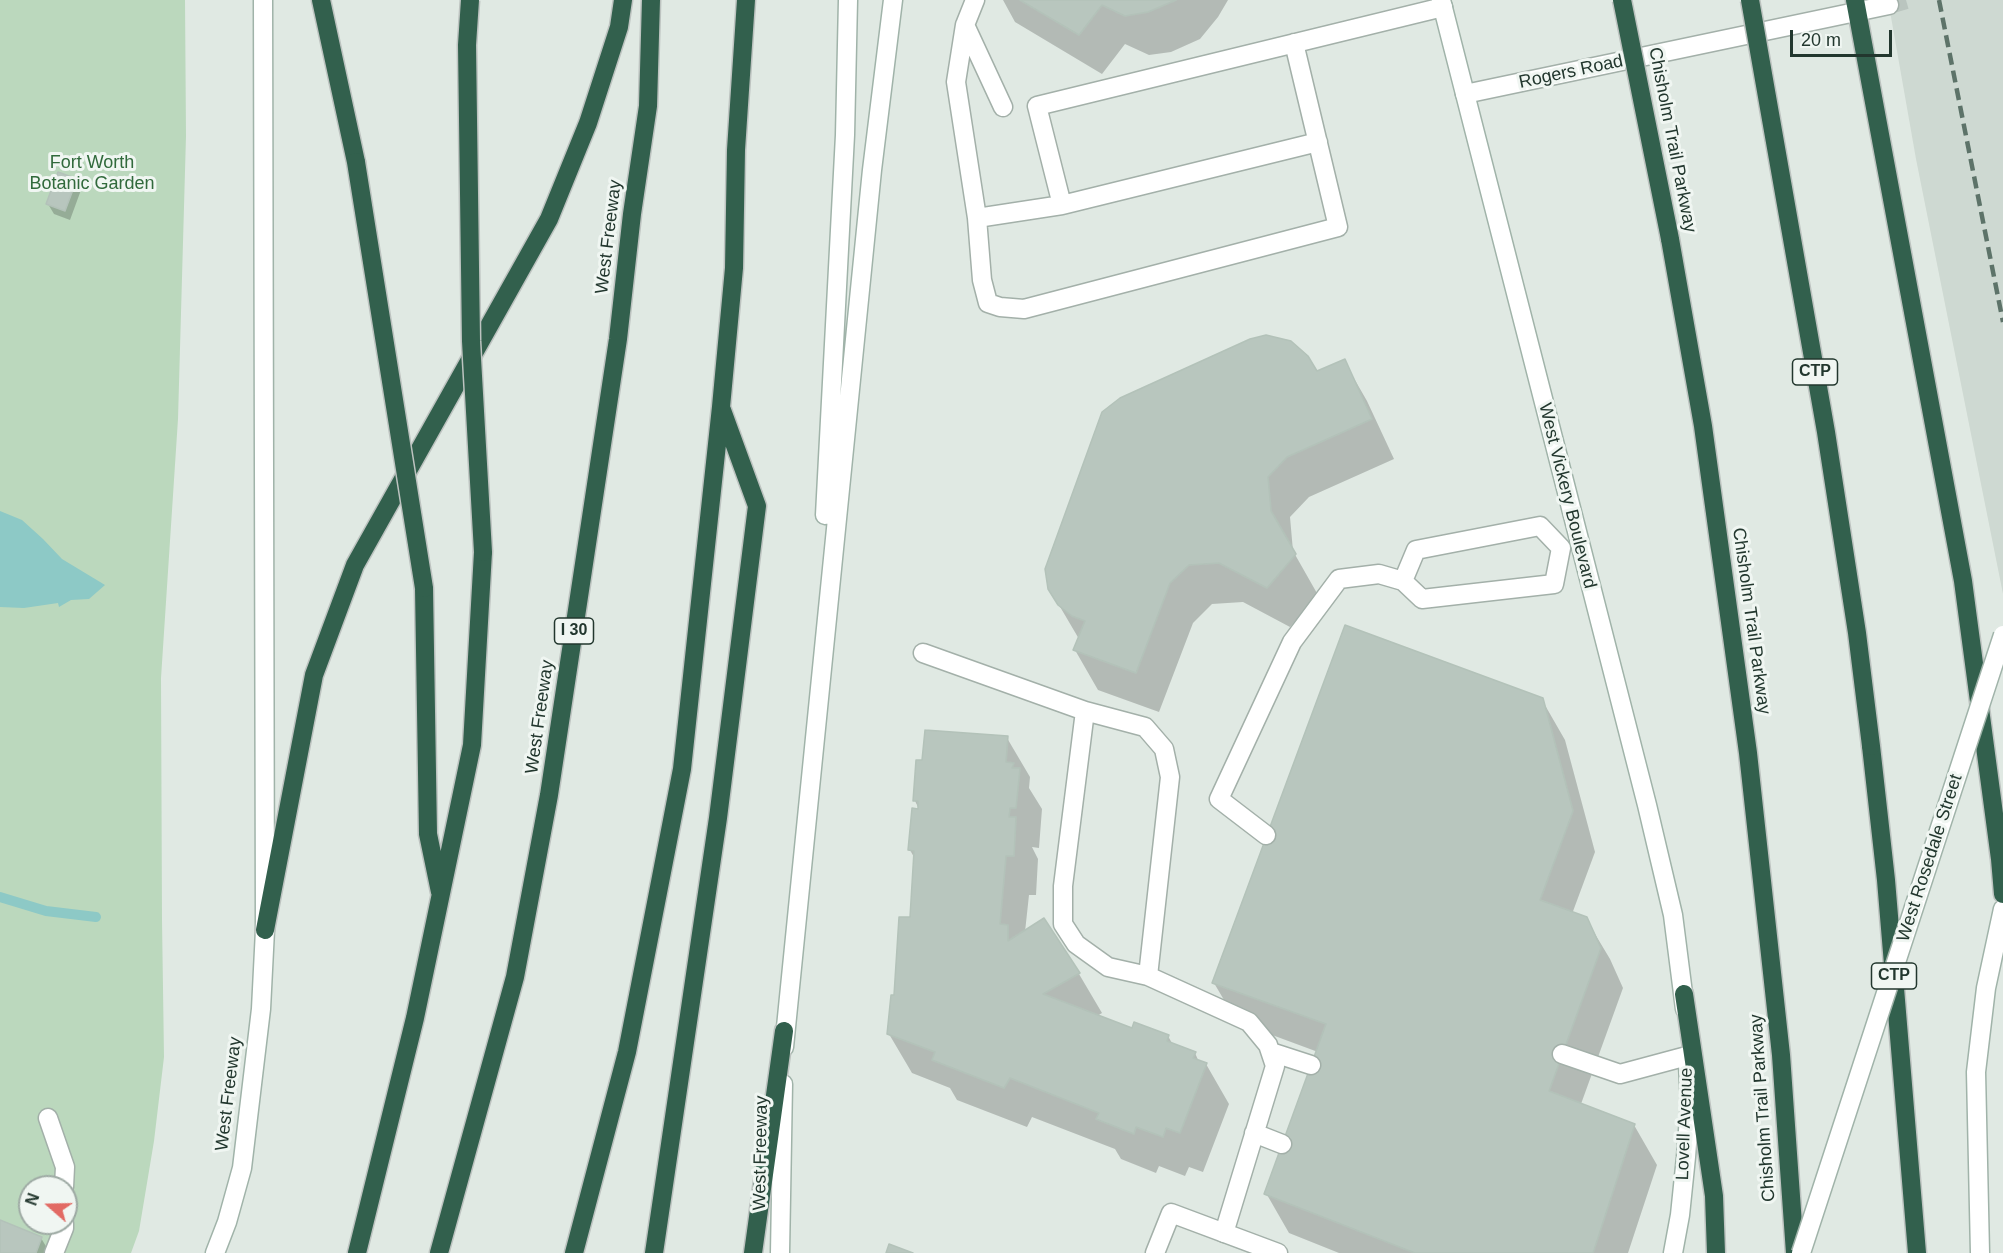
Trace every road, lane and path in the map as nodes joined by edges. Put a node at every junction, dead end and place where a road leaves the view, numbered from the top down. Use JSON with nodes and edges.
{"nodes":[{"id":1,"x":264,"y":0,"type":"edge"},
{"id":2,"x":321,"y":0,"type":"edge"},
{"id":3,"x":470,"y":0,"type":"edge"},
{"id":4,"x":623,"y":0,"type":"edge"},
{"id":5,"x":651,"y":0,"type":"edge"},
{"id":6,"x":746,"y":0,"type":"edge"},
{"id":7,"x":848,"y":0,"type":"edge"},
{"id":8,"x":893,"y":0,"type":"edge"},
{"id":9,"x":975,"y":0,"type":"edge"},
{"id":10,"x":1622,"y":0,"type":"edge"},
{"id":11,"x":1750,"y":0,"type":"edge"},
{"id":12,"x":1442,"y":3,"type":"edge"},
{"id":13,"x":1889,"y":4,"type":"dead end"},
{"id":14,"x":1856,"y":6,"type":"edge"},
{"id":15,"x":965,"y":25,"type":"junction"},
{"id":16,"x":1294,"y":43,"type":"junction"},
{"id":17,"x":1465,"y":94,"type":"junction"},
{"id":18,"x":1003,"y":107,"type":"dead end"},
{"id":19,"x":1318,"y":142,"type":"junction"},
{"id":20,"x":1062,"y":205,"type":"junction"},
{"id":21,"x":977,"y":218,"type":"junction"},
{"id":22,"x":721,"y":407,"type":"junction"},
{"id":23,"x":1580,"y":544,"type":"junction"},
{"id":24,"x":1561,"y":548,"type":"junction"},
{"id":25,"x":1403,"y":581,"type":"junction"},
{"id":26,"x":2003,"y":635,"type":"edge"},
{"id":27,"x":922,"y":653,"type":"dead end"},
{"id":28,"x":1085,"y":711,"type":"junction"},
{"id":29,"x":811,"y":768,"type":"junction"},
{"id":30,"x":1266,"y":836,"type":"dead end"},
{"id":31,"x":2003,"y":894,"type":"edge"},
{"id":32,"x":442,"y":899,"type":"junction"},
{"id":33,"x":2003,"y":909,"type":"edge"},
{"id":34,"x":265,"y":930,"type":"junction"},
{"id":35,"x":1148,"y":976,"type":"junction"},
{"id":36,"x":1684,"y":994,"type":"junction"},
{"id":37,"x":784,"y":1031,"type":"junction"},
{"id":38,"x":1271,"y":1052,"type":"junction"},
{"id":39,"x":1562,"y":1054,"type":"dead end"},
{"id":40,"x":1687,"y":1056,"type":"junction"},
{"id":41,"x":1311,"y":1065,"type":"dead end"},
{"id":42,"x":48,"y":1118,"type":"dead end"},
{"id":43,"x":1254,"y":1133,"type":"junction"},
{"id":44,"x":1282,"y":1144,"type":"dead end"},
{"id":45,"x":65,"y":1175,"type":"edge"},
{"id":46,"x":1224,"y":1233,"type":"junction"},
{"id":47,"x":61,"y":1235,"type":"edge"},
{"id":48,"x":54,"y":1253,"type":"edge"},
{"id":49,"x":215,"y":1253,"type":"edge"},
{"id":50,"x":357,"y":1253,"type":"edge"},
{"id":51,"x":438,"y":1253,"type":"edge"},
{"id":52,"x":574,"y":1253,"type":"edge"},
{"id":53,"x":654,"y":1253,"type":"edge"},
{"id":54,"x":753,"y":1253,"type":"edge"},
{"id":55,"x":780,"y":1253,"type":"edge"},
{"id":56,"x":1155,"y":1253,"type":"edge"},
{"id":57,"x":1278,"y":1253,"type":"edge"},
{"id":58,"x":1673,"y":1253,"type":"edge"},
{"id":59,"x":1716,"y":1253,"type":"edge"},
{"id":60,"x":1795,"y":1253,"type":"edge"},
{"id":61,"x":1801,"y":1253,"type":"edge"},
{"id":62,"x":1917,"y":1253,"type":"edge"},
{"id":63,"x":1980,"y":1253,"type":"edge"}],
"edges":[{"from":1,"to":34,"type":"main road","name":"West Freeway"},
{"from":2,"to":32,"type":"highway","bridge":true},
{"from":3,"to":32,"type":"highway","bridge":true},
{"from":4,"to":34,"type":"highway"},
{"from":5,"to":51,"type":"highway","name":"West Freeway","number":"I 30"},
{"from":6,"to":22,"type":"highway"},
{"from":7,"to":29,"type":"main road"},
{"from":8,"to":29,"type":"main road"},
{"from":9,"to":15,"type":"main road"},
{"from":10,"to":60,"type":"highway","name":"Chisholm Trail Parkway","bridge":true},
{"from":11,"to":62,"type":"highway","number":"CTP","bridge":true},
{"from":12,"to":16,"type":"main road"},
{"from":12,"to":17,"type":"main road","name":"West Vickery Boulevard"},
{"from":13,"to":14,"type":"main road","name":"Rogers Road"},
{"from":14,"to":17,"type":"main road","name":"Rogers Road"},
{"from":14,"to":31,"type":"highway"},
{"from":15,"to":18,"type":"main road"},
{"from":15,"to":21,"type":"main road"},
{"from":16,"to":19,"type":"main road"},
{"from":16,"to":20,"type":"main road"},
{"from":17,"to":23,"type":"main road","name":"West Vickery Boulevard"},
{"from":19,"to":20,"type":"main road"},
{"from":19,"to":21,"type":"main road"},
{"from":20,"to":21,"type":"main road"},
{"from":22,"to":52,"type":"highway"},
{"from":22,"to":53,"type":"highway"},
{"from":23,"to":24,"type":"main road"},
{"from":23,"to":36,"type":"main road","name":"West Vickery Boulevard"},
{"from":24,"to":25,"type":"main road"},
{"from":24,"to":25,"type":"main road"},
{"from":25,"to":30,"type":"main road"},
{"from":26,"to":61,"type":"main road","name":"West Rosedale Street","bridge":true},
{"from":27,"to":28,"type":"main road"},
{"from":28,"to":35,"type":"main road"},
{"from":28,"to":35,"type":"main road"},
{"from":29,"to":37,"type":"main road","name":"West Freeway"},
{"from":32,"to":50,"type":"highway"},
{"from":33,"to":63,"type":"main road"},
{"from":34,"to":49,"type":"main road","name":"West Freeway"},
{"from":35,"to":38,"type":"main road"},
{"from":36,"to":40,"type":"main road","name":"Lovell Avenue"},
{"from":36,"to":59,"type":"highway"},
{"from":37,"to":54,"type":"highway"},
{"from":37,"to":55,"type":"main road","name":"West Freeway"},
{"from":38,"to":41,"type":"main road"},
{"from":38,"to":43,"type":"main road"},
{"from":39,"to":40,"type":"main road"},
{"from":40,"to":58,"type":"main road","name":"Lovell Avenue"},
{"from":42,"to":45,"type":"main road"},
{"from":43,"to":44,"type":"main road"},
{"from":43,"to":46,"type":"main road"},
{"from":46,"to":56,"type":"main road"},
{"from":46,"to":57,"type":"main road"},
{"from":47,"to":48,"type":"main road"}]}
